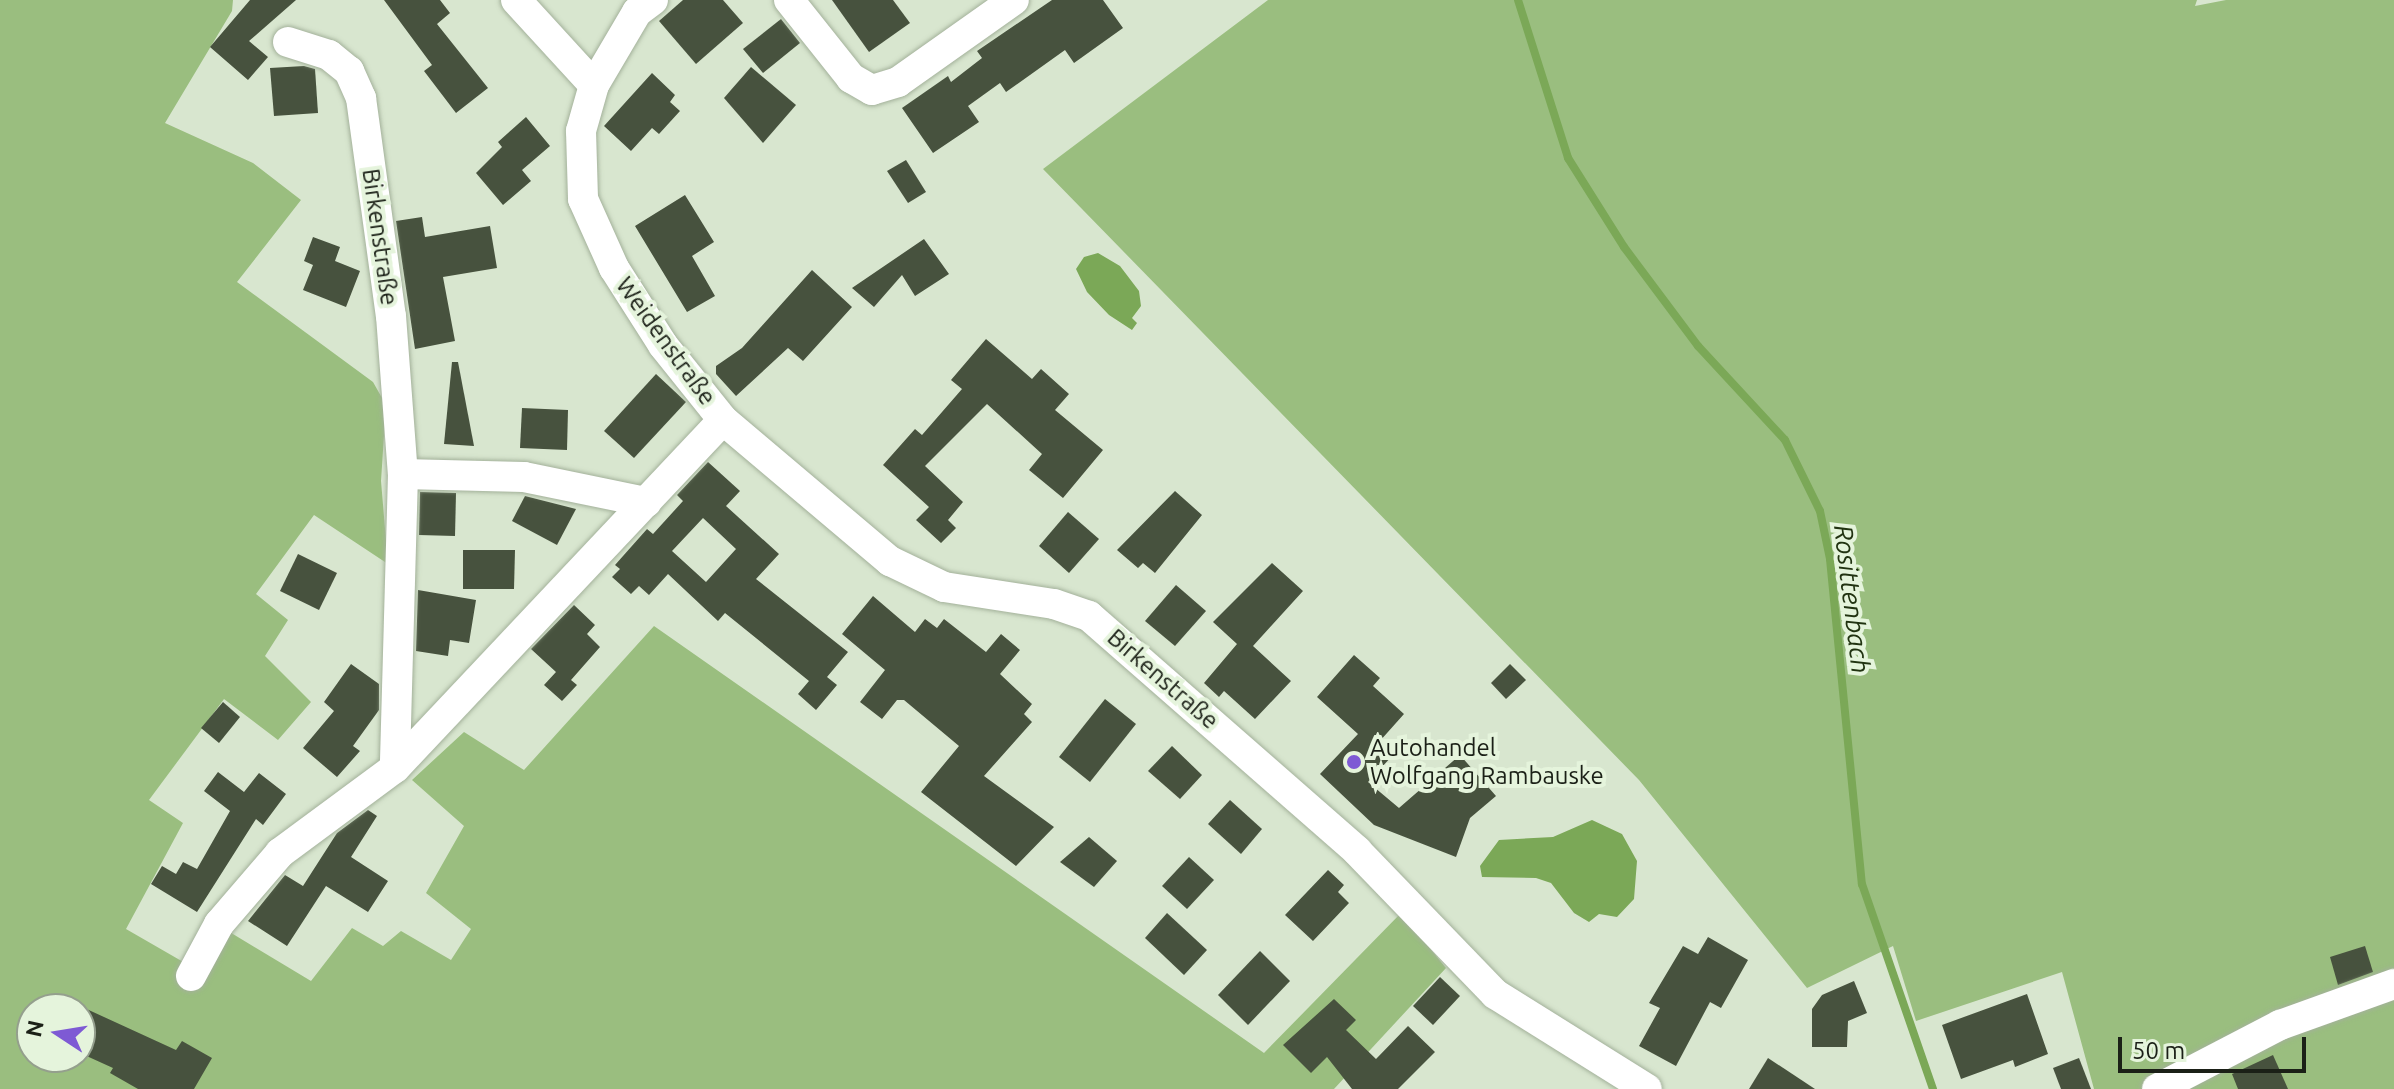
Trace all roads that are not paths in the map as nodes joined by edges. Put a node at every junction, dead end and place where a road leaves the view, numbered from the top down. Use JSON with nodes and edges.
{"nodes":[{"id":1,"x":516,"y":0,"type":"edge"},
{"id":2,"x":653,"y":0,"type":"edge"},
{"id":3,"x":789,"y":0,"type":"edge"},
{"id":4,"x":1014,"y":0,"type":"edge"},
{"id":5,"x":288,"y":42,"type":"dead end"},
{"id":6,"x":594,"y":85,"type":"junction"},
{"id":7,"x":723,"y":420,"type":"junction"},
{"id":8,"x":403,"y":474,"type":"junction"},
{"id":9,"x":646,"y":502,"type":"junction"},
{"id":10,"x":395,"y":768,"type":"junction"},
{"id":11,"x":191,"y":976,"type":"dead end"},
{"id":12,"x":2394,"y":984,"type":"edge"},
{"id":13,"x":1647,"y":1089,"type":"edge"},
{"id":14,"x":2157,"y":1089,"type":"edge"}],
"edges":[{"from":1,"to":6,"type":"street"},
{"from":2,"to":6,"type":"street","name":"Weidenstraße"},
{"from":3,"to":4,"type":"street"},
{"from":5,"to":8,"type":"street","name":"Birkenstraße"},
{"from":6,"to":7,"type":"street","name":"Weidenstraße"},
{"from":7,"to":9,"type":"street"},
{"from":7,"to":13,"type":"street","name":"Birkenstraße"},
{"from":8,"to":9,"type":"street"},
{"from":8,"to":10,"type":"street","name":"Birkenstraße"},
{"from":9,"to":10,"type":"street"},
{"from":10,"to":11,"type":"street"},
{"from":12,"to":14,"type":"street"}]}
